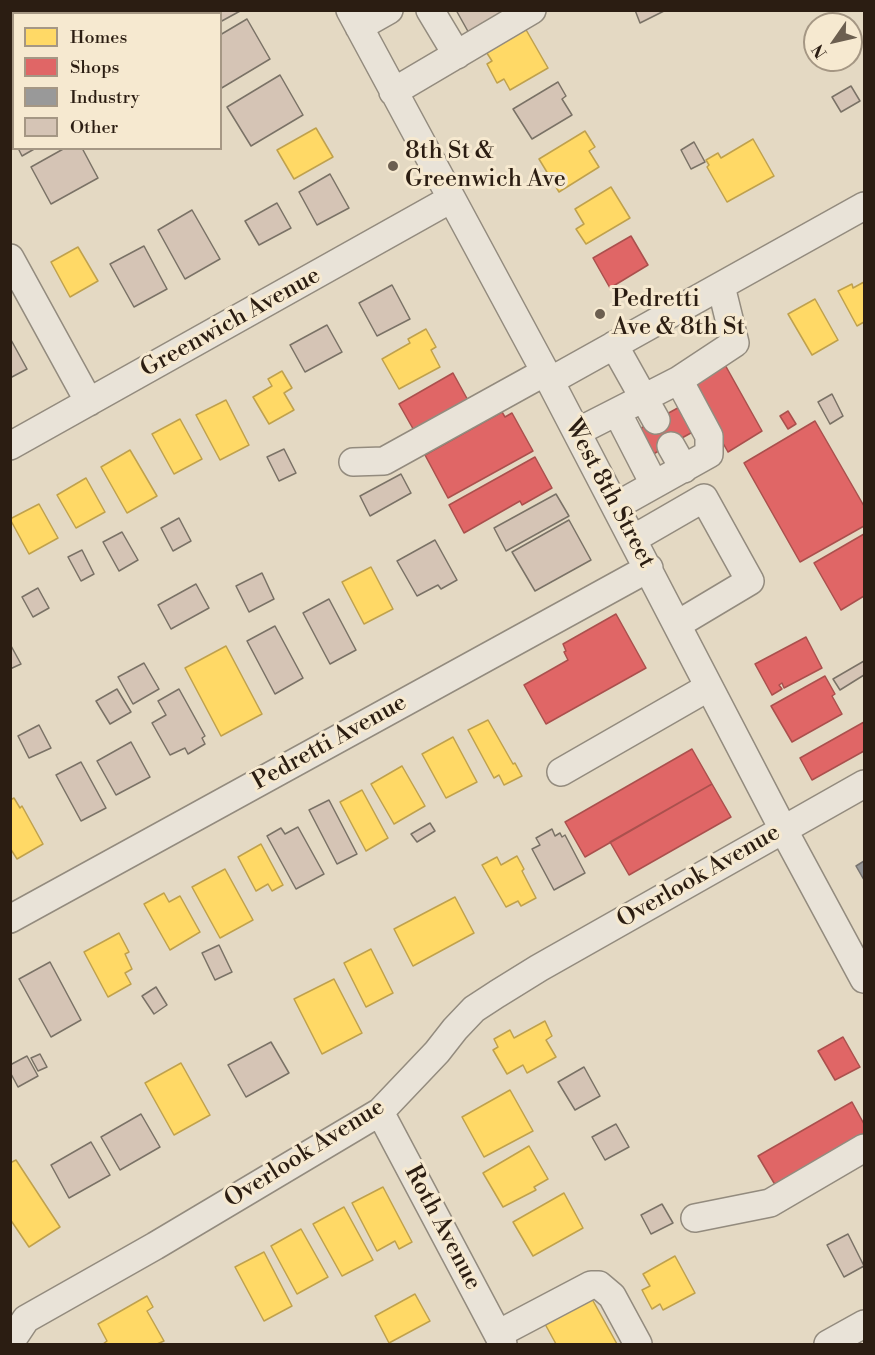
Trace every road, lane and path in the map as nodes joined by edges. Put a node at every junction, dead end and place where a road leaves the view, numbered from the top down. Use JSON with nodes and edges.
{"nodes":[{"id":1,"x":389,"y":10,"type":"edge"},
{"id":2,"x":430,"y":10,"type":"edge"},
{"id":3,"x":532,"y":10,"type":"edge"},
{"id":4,"x":354,"y":19,"type":"edge"},
{"id":5,"x":456,"y":55,"type":"junction"},
{"id":6,"x":393,"y":92,"type":"junction"},
{"id":7,"x":451,"y":199,"type":"junction"},
{"id":8,"x":864,"y":206,"type":"edge"},
{"id":9,"x":10,"y":258,"type":"edge"},
{"id":10,"x":721,"y":286,"type":"junction"},
{"id":11,"x":614,"y":345,"type":"junction"},
{"id":12,"x":548,"y":376,"type":"junction"},
{"id":13,"x":679,"y":381,"type":"junction"},
{"id":14,"x":89,"y":402,"type":"junction"},
{"id":15,"x":650,"y":409,"type":"junction"},
{"id":16,"x":617,"y":412,"type":"junction"},
{"id":17,"x":577,"y":432,"type":"junction"},
{"id":18,"x":10,"y":446,"type":"edge"},
{"id":19,"x":353,"y":462,"type":"dead end"},
{"id":20,"x":654,"y":484,"type":"junction"},
{"id":21,"x":616,"y":506,"type":"junction"},
{"id":22,"x":633,"y":539,"type":"junction"},
{"id":23,"x":649,"y":568,"type":"junction"},
{"id":24,"x":678,"y":624,"type":"junction"},
{"id":25,"x":709,"y":687,"type":"junction"},
{"id":26,"x":561,"y":772,"type":"dead end"},
{"id":27,"x":864,"y":784,"type":"edge"},
{"id":28,"x":783,"y":829,"type":"junction"},
{"id":29,"x":10,"y":919,"type":"edge"},
{"id":30,"x":864,"y":980,"type":"edge"},
{"id":31,"x":380,"y":1113,"type":"junction"},
{"id":32,"x":864,"y":1148,"type":"edge"},
{"id":33,"x":695,"y":1218,"type":"dead end"},
{"id":34,"x":864,"y":1324,"type":"edge"},
{"id":35,"x":501,"y":1339,"type":"edge"},
{"id":36,"x":10,"y":1343,"type":"edge"},
{"id":37,"x":638,"y":1344,"type":"edge"},
{"id":38,"x":828,"y":1344,"type":"edge"}],
"edges":[{"from":1,"to":4,"type":"street"},
{"from":2,"to":5,"type":"street"},
{"from":3,"to":5,"type":"street"},
{"from":4,"to":6,"type":"street","name":"West 8th Street"},
{"from":5,"to":6,"type":"street"},
{"from":6,"to":7,"type":"street","name":"West 8th Street"},
{"from":7,"to":12,"type":"street","name":"West 8th Street"},
{"from":7,"to":14,"type":"street","name":"Greenwich Avenue"},
{"from":8,"to":10,"type":"street"},
{"from":9,"to":14,"type":"street"},
{"from":10,"to":11,"type":"street"},
{"from":10,"to":13,"type":"street"},
{"from":11,"to":12,"type":"street"},
{"from":11,"to":15,"type":"street"},
{"from":12,"to":17,"type":"street","name":"West 8th Street"},
{"from":12,"to":19,"type":"street"},
{"from":13,"to":15,"type":"street"},
{"from":13,"to":20,"type":"street"},
{"from":14,"to":18,"type":"street","name":"Greenwich Avenue"},
{"from":15,"to":16,"type":"street"},
{"from":16,"to":17,"type":"street"},
{"from":16,"to":20,"type":"street"},
{"from":17,"to":21,"type":"street","name":"West 8th Street"},
{"from":20,"to":21,"type":"street"},
{"from":21,"to":22,"type":"street","name":"West 8th Street"},
{"from":22,"to":23,"type":"street","name":"West 8th Street"},
{"from":22,"to":24,"type":"street"},
{"from":23,"to":24,"type":"street","name":"West 8th Street"},
{"from":23,"to":29,"type":"street","name":"Pedretti Avenue"},
{"from":24,"to":25,"type":"street","name":"West 8th Street"},
{"from":25,"to":26,"type":"street"},
{"from":25,"to":28,"type":"street","name":"West 8th Street"},
{"from":27,"to":28,"type":"street","name":"Overlook Avenue"},
{"from":28,"to":30,"type":"street","name":"West 8th Street"},
{"from":28,"to":31,"type":"street","name":"Overlook Avenue"},
{"from":31,"to":35,"type":"street","name":"Roth Avenue"},
{"from":31,"to":36,"type":"street","name":"Overlook Avenue"},
{"from":32,"to":33,"type":"street"},
{"from":34,"to":38,"type":"street"},
{"from":35,"to":37,"type":"street"}]}
